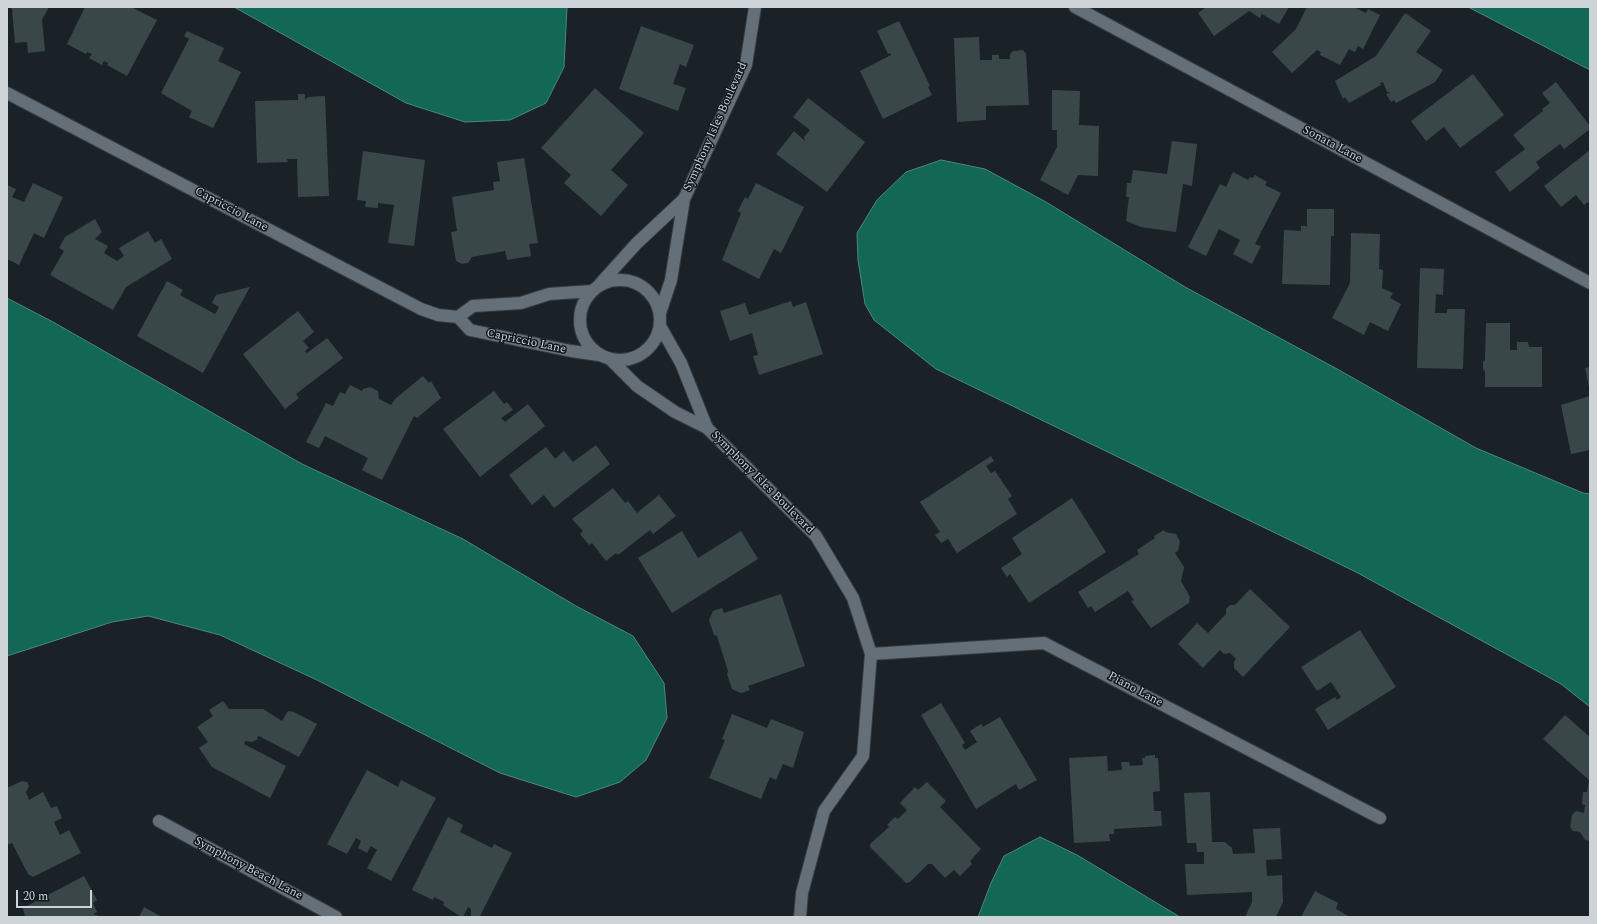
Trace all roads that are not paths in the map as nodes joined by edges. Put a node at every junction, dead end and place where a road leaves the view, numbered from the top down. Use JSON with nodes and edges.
{"nodes":[{"id":1,"x":755,"y":7,"type":"edge"},
{"id":2,"x":1075,"y":7,"type":"edge"},
{"id":3,"x":7,"y":93,"type":"edge"},
{"id":4,"x":684,"y":199,"type":"junction"},
{"id":5,"x":1590,"y":283,"type":"edge"},
{"id":6,"x":595,"y":289,"type":"junction"},
{"id":7,"x":660,"y":313,"type":"junction"},
{"id":8,"x":458,"y":317,"type":"junction"},
{"id":9,"x":660,"y":326,"type":"junction"},
{"id":10,"x":599,"y":355,"type":"junction"},
{"id":11,"x":611,"y":360,"type":"junction"},
{"id":12,"x":707,"y":428,"type":"junction"},
{"id":13,"x":871,"y":654,"type":"junction"},
{"id":14,"x":1380,"y":818,"type":"dead end"},
{"id":15,"x":159,"y":821,"type":"dead end"},
{"id":16,"x":336,"y":917,"type":"edge"},
{"id":17,"x":800,"y":917,"type":"edge"}],
"edges":[{"from":1,"to":4,"type":"street","name":"Symphony Isles Boulevard"},
{"from":2,"to":5,"type":"street","name":"Sonata Lane"},
{"from":3,"to":8,"type":"street","name":"Capriccio Lane"},
{"from":4,"to":6,"type":"street"},
{"from":4,"to":7,"type":"street"},
{"from":6,"to":7,"type":"street"},
{"from":6,"to":8,"type":"street"},
{"from":6,"to":10,"type":"street"},
{"from":7,"to":9,"type":"street"},
{"from":8,"to":10,"type":"street","name":"Capriccio Lane"},
{"from":9,"to":11,"type":"street"},
{"from":9,"to":12,"type":"street"},
{"from":10,"to":11,"type":"street"},
{"from":11,"to":12,"type":"street"},
{"from":12,"to":13,"type":"street","name":"Symphony Isles Boulevard"},
{"from":13,"to":14,"type":"street","name":"Piano Lane"},
{"from":13,"to":17,"type":"street","name":"Symphony Isles Boulevard"},
{"from":15,"to":16,"type":"street","name":"Symphony Beach Lane"}]}
